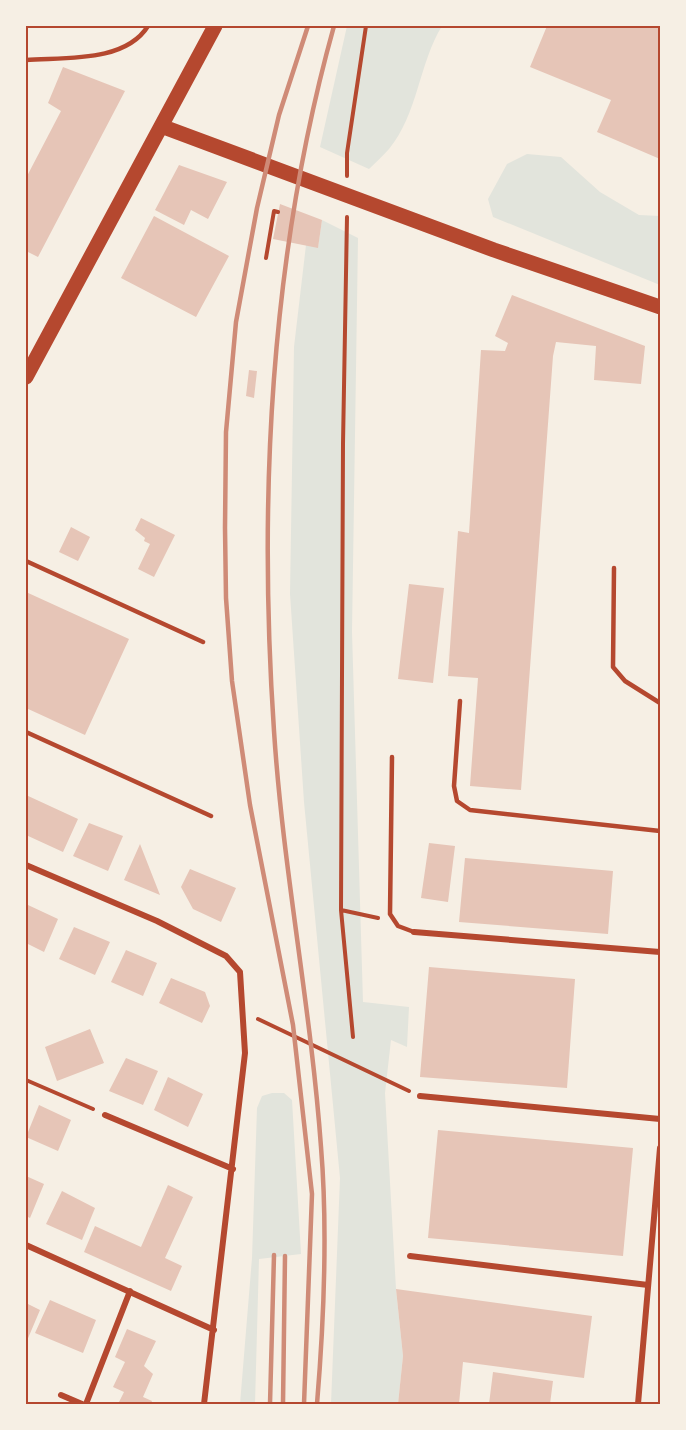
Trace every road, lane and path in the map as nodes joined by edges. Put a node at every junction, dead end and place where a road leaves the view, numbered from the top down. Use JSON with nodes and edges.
{"nodes":[{"id":1,"x":148,"y":26,"type":"edge"},
{"id":2,"x":215,"y":26,"type":"edge"},
{"id":3,"x":366,"y":26,"type":"edge"},
{"id":4,"x":26,"y":60,"type":"edge"},
{"id":5,"x":162,"y":126,"type":"junction"},
{"id":6,"x":347,"y":186,"type":"dead end"},
{"id":7,"x":347,"y":208,"type":"dead end"},
{"id":8,"x":278,"y":212,"type":"dead end"},
{"id":9,"x":266,"y":258,"type":"dead end"},
{"id":10,"x":660,"y":307,"type":"edge"},
{"id":11,"x":26,"y":377,"type":"edge"},
{"id":12,"x":26,"y":561,"type":"edge"},
{"id":13,"x":614,"y":568,"type":"dead end"},
{"id":14,"x":203,"y":642,"type":"dead end"},
{"id":15,"x":459,"y":701,"type":"dead end"},
{"id":16,"x":660,"y":703,"type":"edge"},
{"id":17,"x":26,"y":732,"type":"edge"},
{"id":18,"x":392,"y":756,"type":"dead end"},
{"id":19,"x":211,"y":816,"type":"dead end"},
{"id":20,"x":660,"y":831,"type":"edge"},
{"id":21,"x":26,"y":865,"type":"edge"},
{"id":22,"x":341,"y":910,"type":"junction"},
{"id":23,"x":390,"y":914,"type":"junction"},
{"id":24,"x":414,"y":932,"type":"joint"},
{"id":25,"x":660,"y":952,"type":"edge"},
{"id":26,"x":271,"y":1024,"type":"dead end"},
{"id":27,"x":352,"y":1037,"type":"dead end"},
{"id":28,"x":26,"y":1080,"type":"edge"},
{"id":29,"x":396,"y":1085,"type":"dead end"},
{"id":30,"x":420,"y":1096,"type":"dead end"},
{"id":31,"x":105,"y":1114,"type":"joint"},
{"id":32,"x":660,"y":1119,"type":"edge"},
{"id":33,"x":660,"y":1148,"type":"edge"},
{"id":34,"x":233,"y":1169,"type":"junction"},
{"id":35,"x":26,"y":1245,"type":"edge"},
{"id":36,"x":410,"y":1256,"type":"dead end"},
{"id":37,"x":648,"y":1285,"type":"junction"},
{"id":38,"x":130,"y":1292,"type":"junction"},
{"id":39,"x":214,"y":1330,"type":"junction"},
{"id":40,"x":62,"y":1395,"type":"dead end"},
{"id":41,"x":84,"y":1404,"type":"edge"},
{"id":42,"x":204,"y":1404,"type":"edge"},
{"id":43,"x":638,"y":1404,"type":"edge"}],
"edges":[{"from":1,"to":4,"type":"lane"},
{"from":2,"to":5,"type":"main road"},
{"from":3,"to":6,"type":"path"},
{"from":5,"to":10,"type":"main road"},
{"from":5,"to":11,"type":"main road"},
{"from":7,"to":22,"type":"path"},
{"from":8,"to":9,"type":"path"},
{"from":12,"to":14,"type":"lane"},
{"from":13,"to":16,"type":"lane"},
{"from":15,"to":20,"type":"lane"},
{"from":17,"to":19,"type":"lane"},
{"from":18,"to":23,"type":"lane"},
{"from":21,"to":34,"type":"street"},
{"from":22,"to":23,"type":"path"},
{"from":22,"to":27,"type":"path"},
{"from":23,"to":24,"type":"lane"},
{"from":24,"to":25,"type":"street"},
{"from":26,"to":29,"type":"path"},
{"from":28,"to":31,"type":"path"},
{"from":30,"to":32,"type":"street"},
{"from":31,"to":34,"type":"street"},
{"from":33,"to":37,"type":"street"},
{"from":34,"to":39,"type":"street"},
{"from":35,"to":38,"type":"street"},
{"from":36,"to":37,"type":"street"},
{"from":37,"to":43,"type":"street"},
{"from":38,"to":39,"type":"street"},
{"from":38,"to":41,"type":"street"},
{"from":39,"to":42,"type":"street"},
{"from":40,"to":41,"type":"street"}]}
